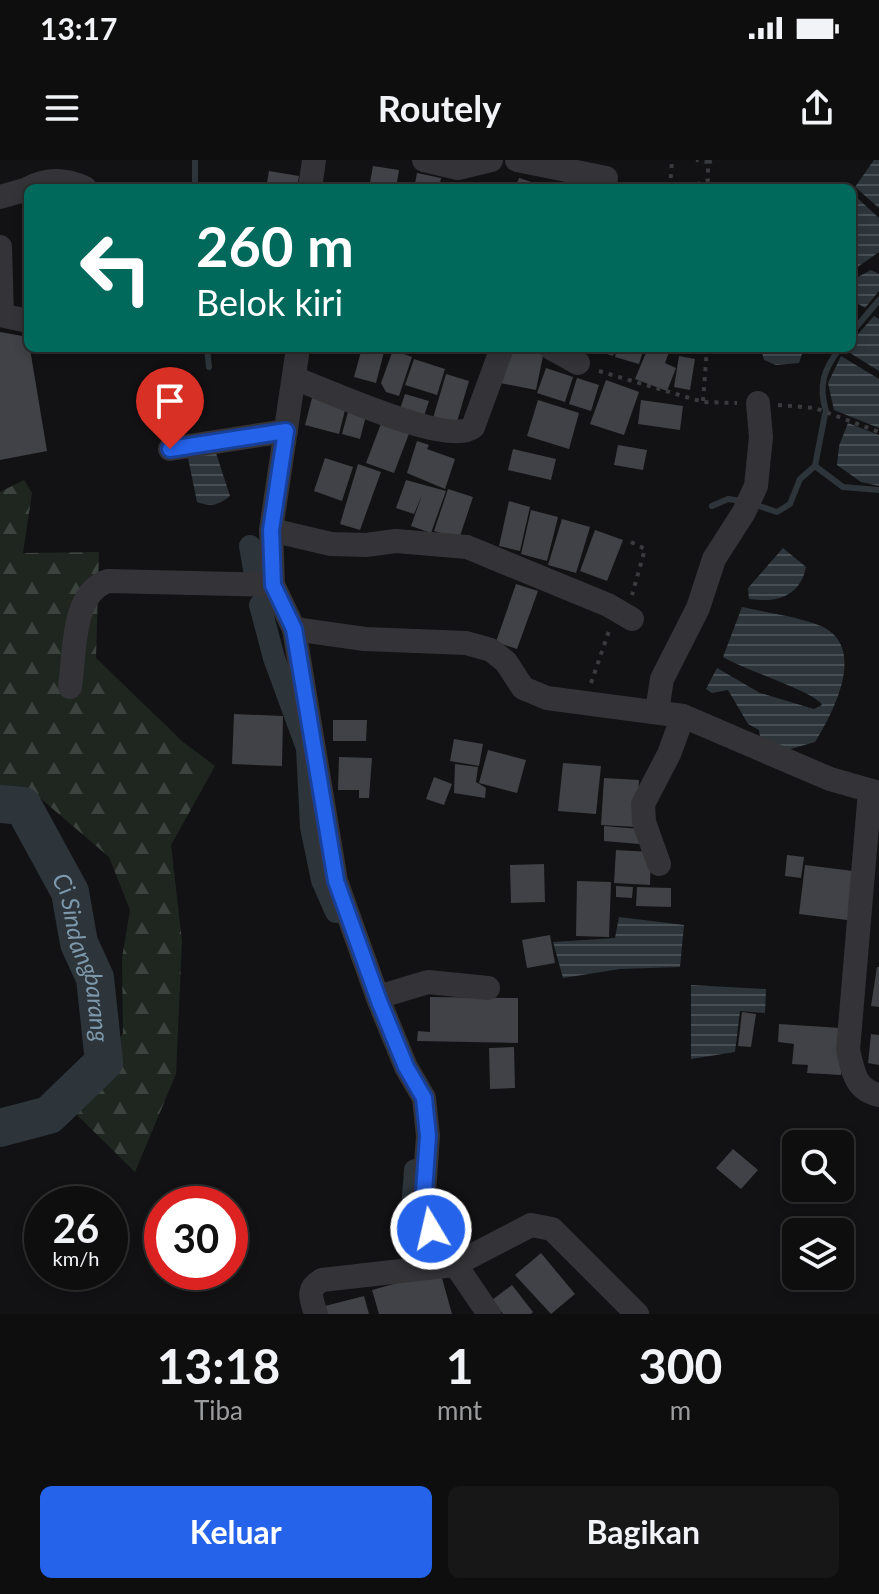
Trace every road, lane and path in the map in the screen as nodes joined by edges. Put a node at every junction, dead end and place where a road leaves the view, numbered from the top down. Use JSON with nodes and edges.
{"nodes":[{"id":1,"x":314,"y":160,"type":"edge"},
{"id":2,"x":424,"y":160,"type":"edge"},
{"id":3,"x":491,"y":160,"type":"edge"},
{"id":4,"x":517,"y":160,"type":"edge"},
{"id":5,"x":672,"y":160,"type":"edge"},
{"id":6,"x":696,"y":160,"type":"edge"},
{"id":7,"x":718,"y":160,"type":"edge"},
{"id":8,"x":708,"y":162,"type":"junction"},
{"id":9,"x":606,"y":178,"type":"dead end"},
{"id":10,"x":36,"y":184,"type":"edge"},
{"id":11,"x":74,"y":184,"type":"edge"},
{"id":12,"x":311,"y":184,"type":"edge"},
{"id":13,"x":670,"y":184,"type":"edge"},
{"id":14,"x":698,"y":184,"type":"edge"},
{"id":15,"x":24,"y":190,"type":"edge"},
{"id":16,"x":0,"y":197,"type":"edge"},
{"id":17,"x":0,"y":247,"type":"edge"},
{"id":18,"x":1,"y":315,"type":"edge"},
{"id":19,"x":24,"y":320,"type":"edge"},
{"id":20,"x":298,"y":352,"type":"edge"},
{"id":21,"x":501,"y":352,"type":"edge"},
{"id":22,"x":558,"y":352,"type":"edge"},
{"id":23,"x":707,"y":352,"type":"edge"},
{"id":24,"x":578,"y":363,"type":"joint"},
{"id":25,"x":296,"y":379,"type":"junction"},
{"id":26,"x":703,"y":402,"type":"junction"},
{"id":27,"x":758,"y":403,"type":"junction"},
{"id":28,"x":286,"y":431,"type":"junction"},
{"id":29,"x":879,"y":432,"type":"edge"},
{"id":30,"x":170,"y":449,"type":"dead end"},
{"id":31,"x":271,"y":530,"type":"junction"},
{"id":32,"x":631,"y":542,"type":"dead end"},
{"id":33,"x":273,"y":585,"type":"junction"},
{"id":34,"x":624,"y":615,"type":"junction"},
{"id":35,"x":294,"y":629,"type":"junction"},
{"id":36,"x":70,"y":687,"type":"dead end"},
{"id":37,"x":585,"y":703,"type":"junction"},
{"id":38,"x":657,"y":711,"type":"junction"},
{"id":39,"x":683,"y":716,"type":"junction"},
{"id":40,"x":874,"y":792,"type":"edge"},
{"id":41,"x":659,"y":864,"type":"dead end"},
{"id":42,"x":488,"y":988,"type":"dead end"},
{"id":43,"x":378,"y":997,"type":"junction"},
{"id":44,"x":879,"y":1095,"type":"edge"},
{"id":45,"x":455,"y":1264,"type":"junction"},
{"id":46,"x":316,"y":1314,"type":"edge"},
{"id":47,"x":489,"y":1314,"type":"edge"},
{"id":48,"x":637,"y":1314,"type":"edge"}],
"edges":[{"from":1,"to":12,"type":"street"},
{"from":2,"to":3,"type":"street"},
{"from":4,"to":9,"type":"street"},
{"from":5,"to":13,"type":"path"},
{"from":6,"to":8,"type":"path"},
{"from":7,"to":8,"type":"path"},
{"from":8,"to":14,"type":"path"},
{"from":10,"to":11,"type":"street"},
{"from":15,"to":16,"type":"street"},
{"from":17,"to":18,"type":"street"},
{"from":18,"to":19,"type":"street"},
{"from":20,"to":25,"type":"street"},
{"from":21,"to":25,"type":"street"},
{"from":22,"to":24,"type":"street"},
{"from":23,"to":26,"type":"path"},
{"from":24,"to":26,"type":"path"},
{"from":25,"to":28,"type":"street"},
{"from":26,"to":27,"type":"path"},
{"from":27,"to":29,"type":"path"},
{"from":27,"to":38,"type":"street"},
{"from":28,"to":30,"type":"street"},
{"from":28,"to":31,"type":"street"},
{"from":31,"to":33,"type":"street"},
{"from":31,"to":34,"type":"street"},
{"from":32,"to":34,"type":"path"},
{"from":33,"to":35,"type":"street"},
{"from":33,"to":36,"type":"street"},
{"from":34,"to":37,"type":"path"},
{"from":35,"to":37,"type":"street"},
{"from":35,"to":43,"type":"street"},
{"from":37,"to":38,"type":"street"},
{"from":38,"to":39,"type":"street"},
{"from":39,"to":40,"type":"street"},
{"from":39,"to":41,"type":"street"},
{"from":40,"to":44,"type":"street"},
{"from":42,"to":43,"type":"street"},
{"from":43,"to":45,"type":"street"},
{"from":45,"to":46,"type":"street"},
{"from":45,"to":47,"type":"street"},
{"from":45,"to":48,"type":"street"}]}
